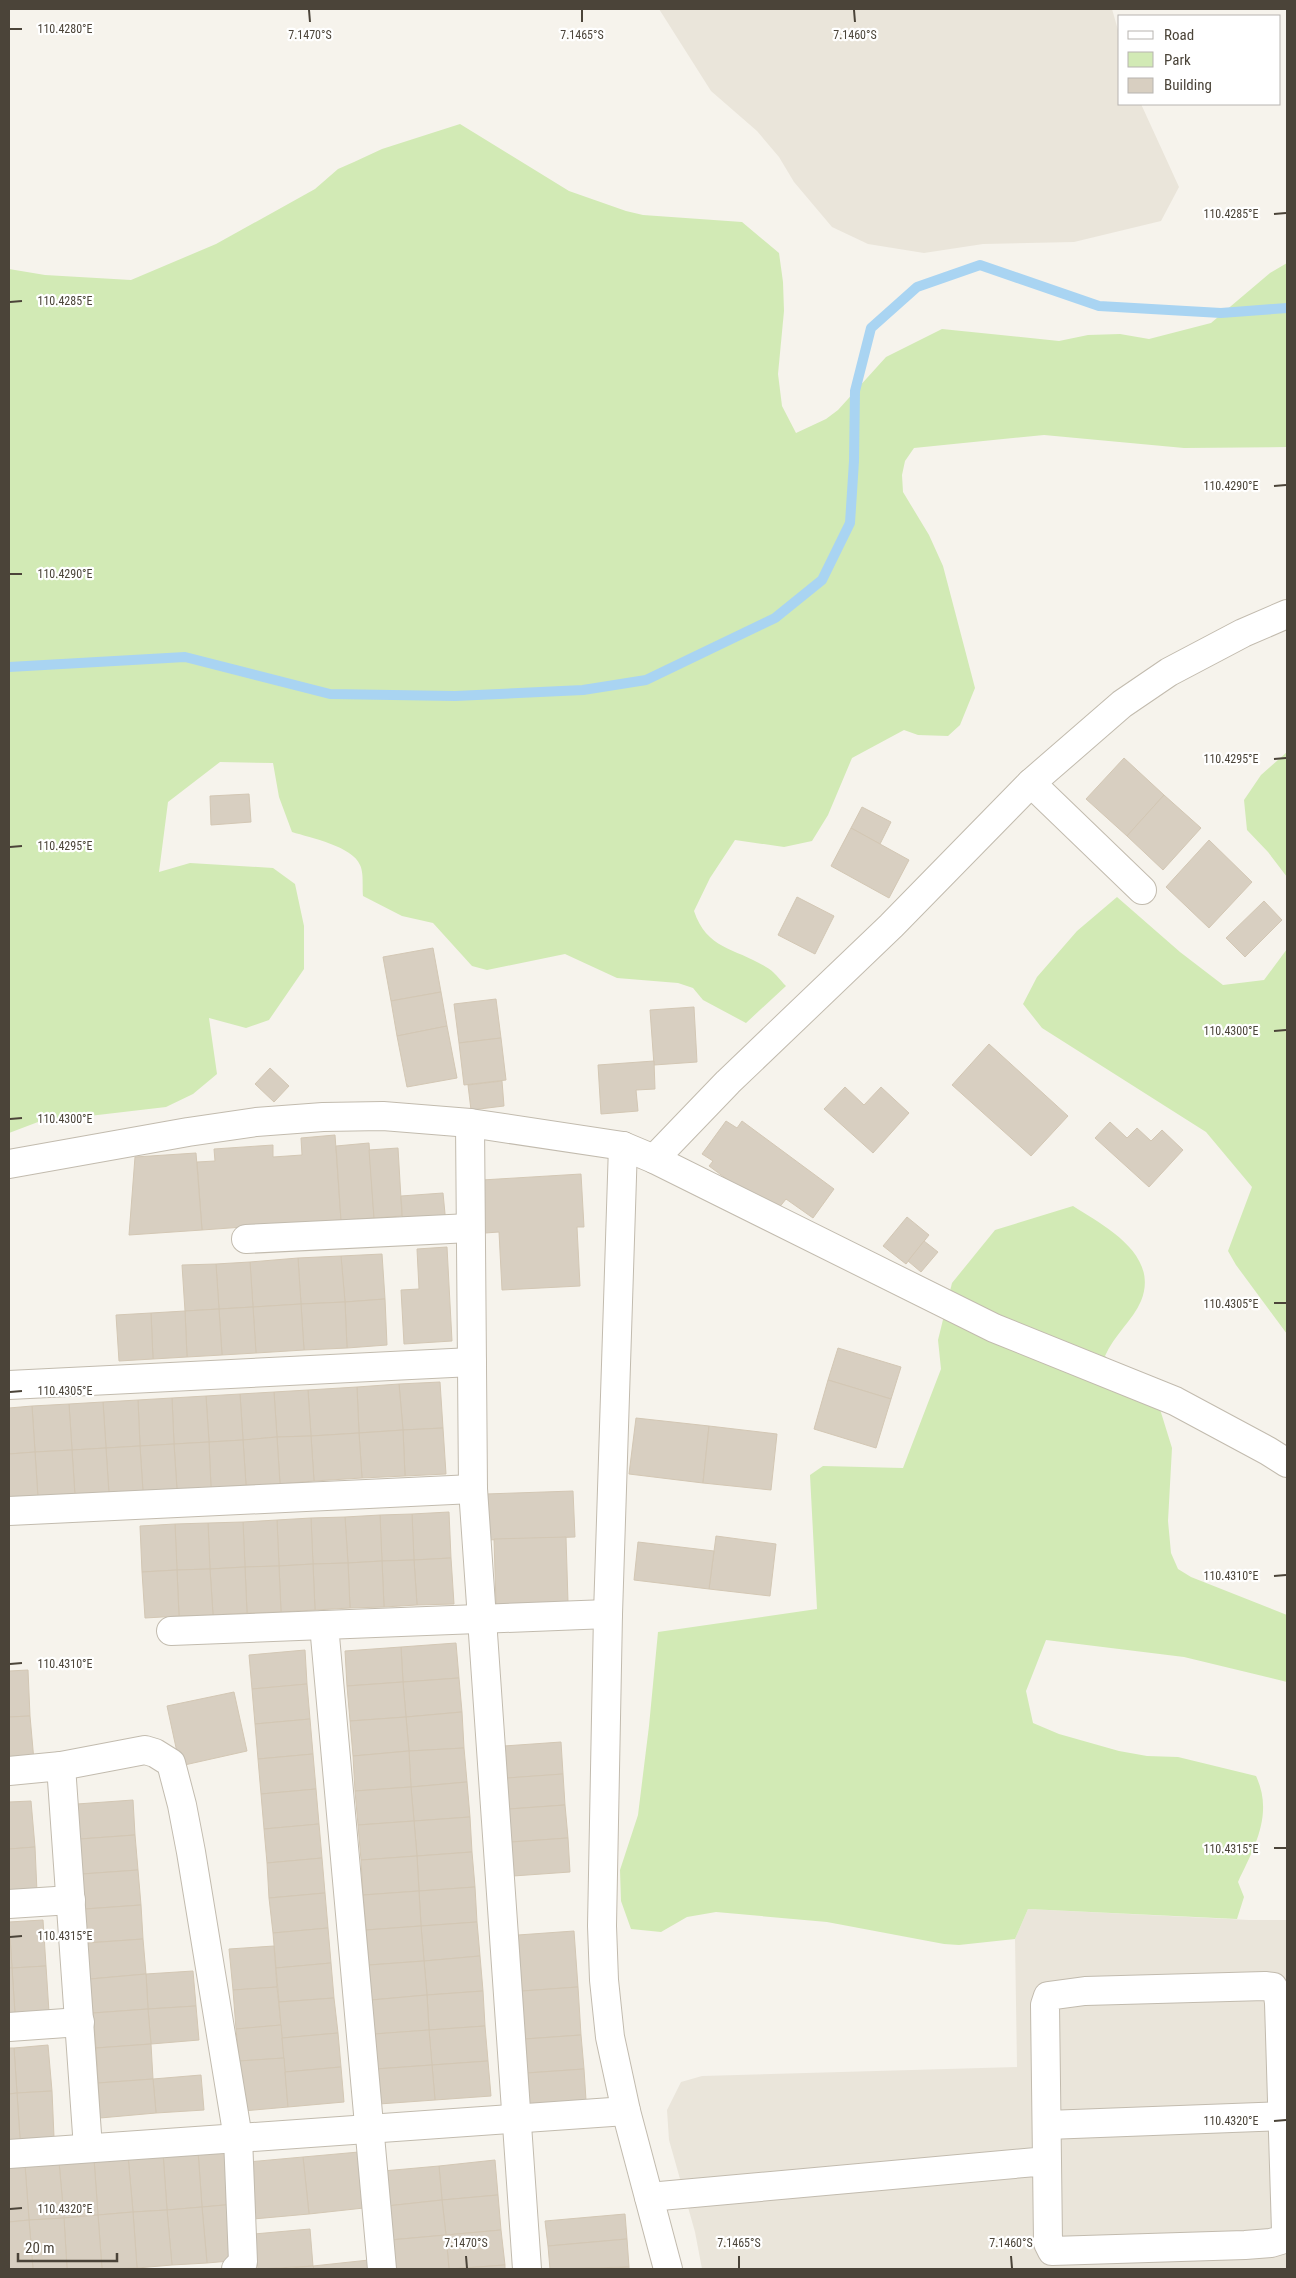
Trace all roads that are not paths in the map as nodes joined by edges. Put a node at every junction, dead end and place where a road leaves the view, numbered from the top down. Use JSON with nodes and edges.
{"nodes":[{"id":1,"x":1287,"y":614,"type":"edge"},
{"id":2,"x":1031,"y":783,"type":"junction"},
{"id":3,"x":1142,"y":890,"type":"dead end"},
{"id":4,"x":470,"y":1123,"type":"junction"},
{"id":5,"x":623,"y":1146,"type":"junction"},
{"id":6,"x":654,"y":1159,"type":"junction"},
{"id":7,"x":9,"y":1164,"type":"edge"},
{"id":8,"x":470,"y":1228,"type":"junction"},
{"id":9,"x":246,"y":1239,"type":"dead end"},
{"id":10,"x":472,"y":1362,"type":"junction"},
{"id":11,"x":9,"y":1385,"type":"edge"},
{"id":12,"x":1287,"y":1464,"type":"edge"},
{"id":13,"x":473,"y":1489,"type":"junction"},
{"id":14,"x":9,"y":1511,"type":"edge"},
{"id":15,"x":608,"y":1614,"type":"junction"},
{"id":16,"x":482,"y":1617,"type":"junction"},
{"id":17,"x":324,"y":1625,"type":"junction"},
{"id":18,"x":171,"y":1631,"type":"dead end"},
{"id":19,"x":61,"y":1766,"type":"junction"},
{"id":20,"x":9,"y":1771,"type":"edge"},
{"id":21,"x":71,"y":1900,"type":"junction"},
{"id":22,"x":9,"y":1904,"type":"edge"},
{"id":23,"x":80,"y":2022,"type":"junction"},
{"id":24,"x":9,"y":2027,"type":"edge"},
{"id":25,"x":626,"y":2111,"type":"junction"},
{"id":26,"x":1283,"y":2116,"type":"junction"},
{"id":27,"x":517,"y":2119,"type":"junction"},
{"id":28,"x":1047,"y":2125,"type":"junction"},
{"id":29,"x":370,"y":2128,"type":"junction"},
{"id":30,"x":238,"y":2138,"type":"junction"},
{"id":31,"x":88,"y":2148,"type":"junction"},
{"id":32,"x":9,"y":2154,"type":"edge"},
{"id":33,"x":1047,"y":2161,"type":"junction"},
{"id":34,"x":649,"y":2197,"type":"junction"},
{"id":35,"x":236,"y":2269,"type":"edge"},
{"id":36,"x":382,"y":2269,"type":"edge"},
{"id":37,"x":527,"y":2269,"type":"edge"},
{"id":38,"x":668,"y":2269,"type":"edge"}],
"edges":[{"from":1,"to":2,"type":"street"},
{"from":2,"to":3,"type":"street"},
{"from":2,"to":6,"type":"street"},
{"from":4,"to":5,"type":"street"},
{"from":4,"to":7,"type":"street"},
{"from":4,"to":8,"type":"street"},
{"from":5,"to":6,"type":"street"},
{"from":5,"to":15,"type":"street"},
{"from":6,"to":12,"type":"street"},
{"from":8,"to":9,"type":"street"},
{"from":8,"to":10,"type":"street"},
{"from":10,"to":11,"type":"street"},
{"from":10,"to":13,"type":"street"},
{"from":13,"to":14,"type":"street"},
{"from":13,"to":16,"type":"street"},
{"from":15,"to":16,"type":"street"},
{"from":15,"to":25,"type":"street"},
{"from":16,"to":17,"type":"street"},
{"from":16,"to":27,"type":"street"},
{"from":17,"to":18,"type":"street"},
{"from":17,"to":29,"type":"street"},
{"from":19,"to":20,"type":"street"},
{"from":19,"to":21,"type":"street"},
{"from":19,"to":30,"type":"street"},
{"from":21,"to":22,"type":"street"},
{"from":21,"to":23,"type":"street"},
{"from":23,"to":24,"type":"street"},
{"from":23,"to":31,"type":"street"},
{"from":25,"to":27,"type":"street"},
{"from":25,"to":34,"type":"street"},
{"from":26,"to":28,"type":"street"},
{"from":26,"to":28,"type":"street"},
{"from":26,"to":33,"type":"street"},
{"from":27,"to":29,"type":"street"},
{"from":27,"to":37,"type":"street"},
{"from":28,"to":33,"type":"street"},
{"from":29,"to":30,"type":"street"},
{"from":29,"to":36,"type":"street"},
{"from":30,"to":31,"type":"street"},
{"from":30,"to":35,"type":"street"},
{"from":31,"to":32,"type":"street"},
{"from":33,"to":34,"type":"street"},
{"from":34,"to":38,"type":"street"}]}
